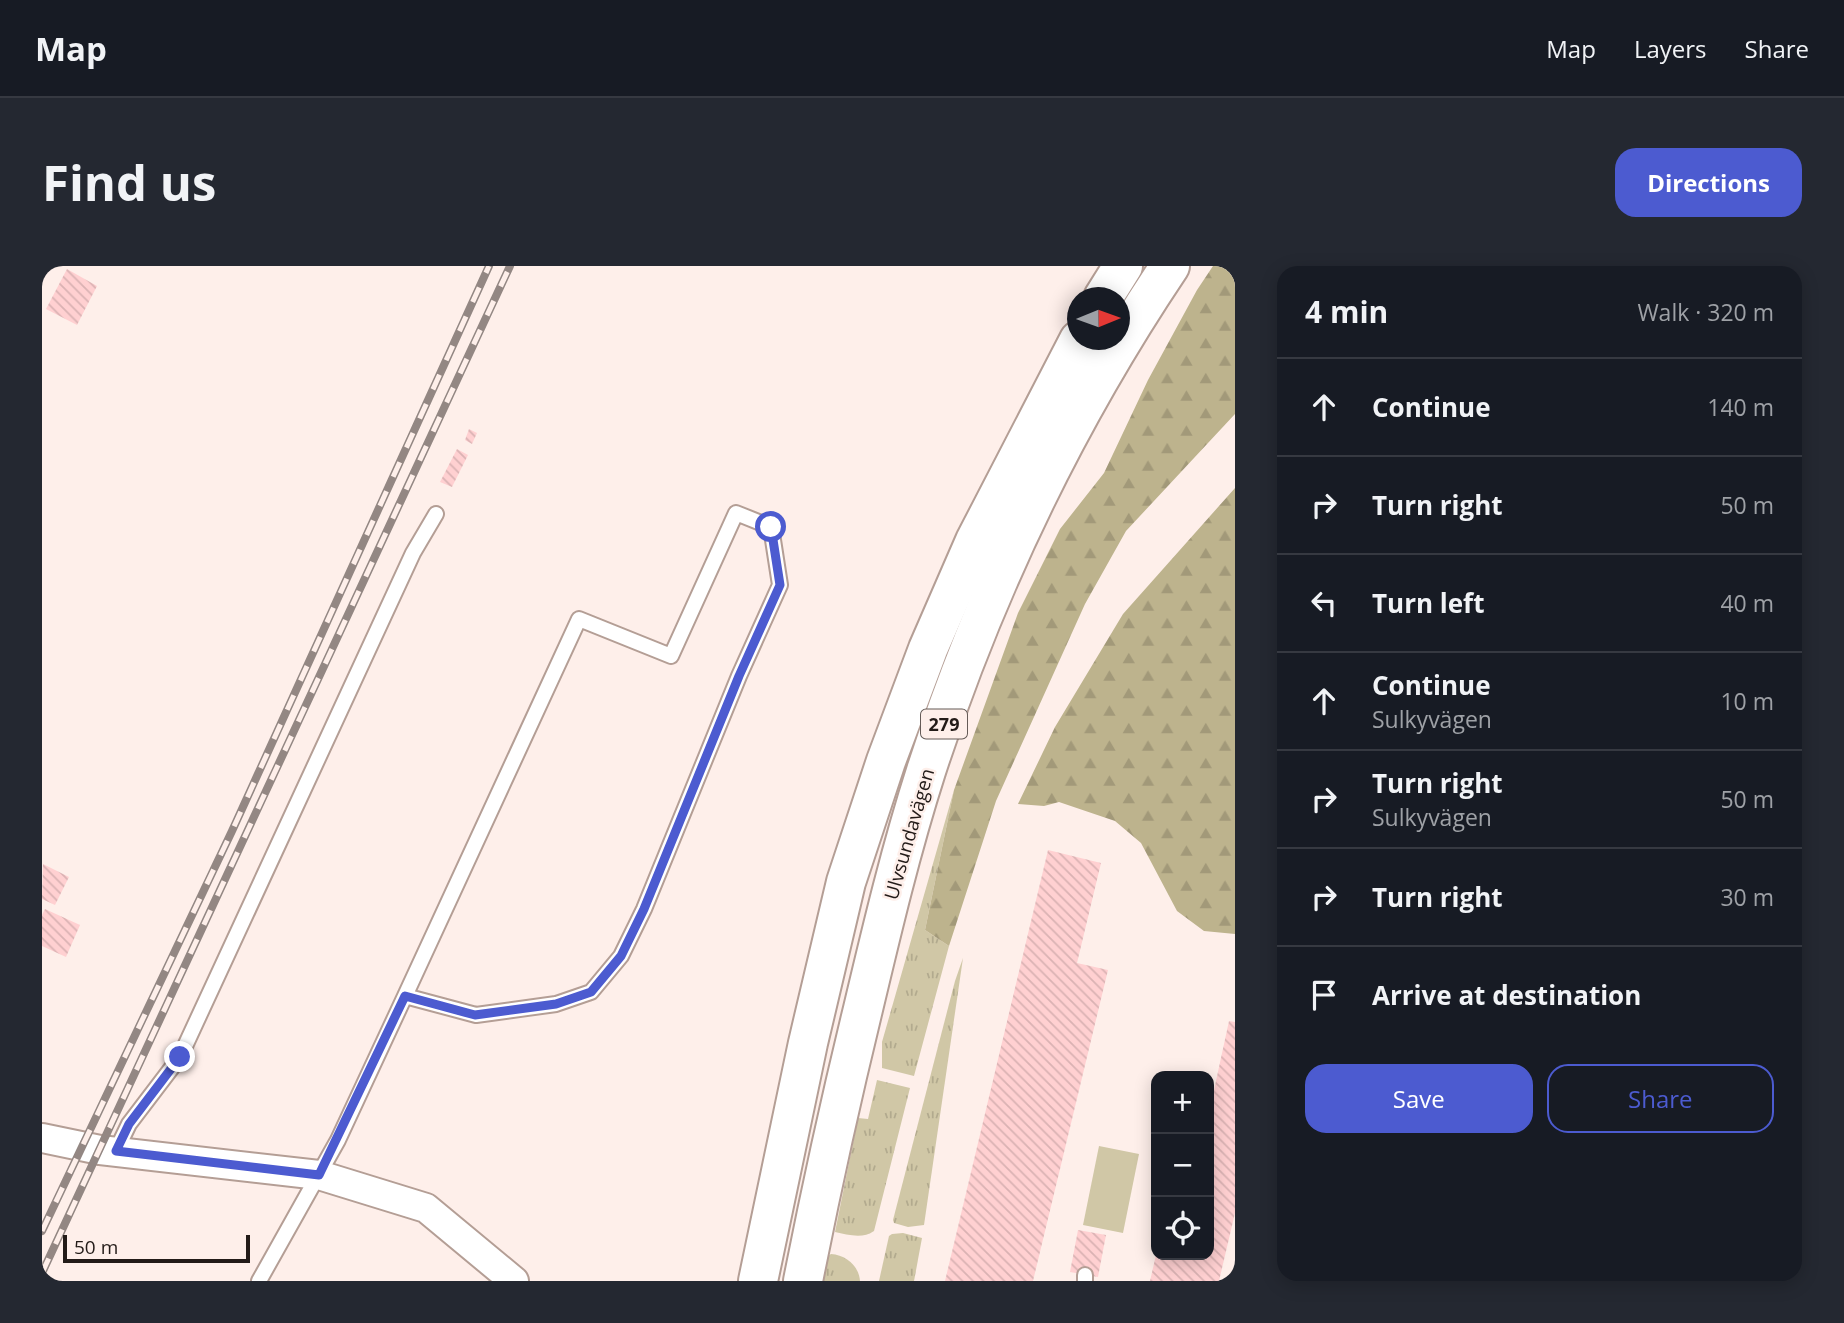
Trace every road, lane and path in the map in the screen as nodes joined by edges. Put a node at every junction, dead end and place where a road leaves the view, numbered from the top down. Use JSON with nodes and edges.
{"nodes":[{"id":1,"x":1123,"y":266,"type":"edge"},
{"id":2,"x":1170,"y":266,"type":"edge"},
{"id":3,"x":1109,"y":287,"type":"edge"},
{"id":4,"x":1074,"y":350,"type":"edge"},
{"id":5,"x":436,"y":514,"type":"dead end"},
{"id":6,"x":405,"y":996,"type":"junction"},
{"id":7,"x":42,"y":1138,"type":"edge"},
{"id":8,"x":116,"y":1151,"type":"junction"},
{"id":9,"x":319,"y":1175,"type":"junction"},
{"id":10,"x":259,"y":1281,"type":"edge"},
{"id":11,"x":514,"y":1281,"type":"edge"},
{"id":12,"x":758,"y":1281,"type":"edge"},
{"id":13,"x":803,"y":1281,"type":"edge"}],
"edges":[{"from":1,"to":3,"type":"main road"},
{"from":2,"to":13,"type":"main road","name":"Ulvsundavägen","number":"279"},
{"from":4,"to":12,"type":"main road","number":"279"},
{"from":5,"to":8,"type":"lane"},
{"from":6,"to":6,"type":"lane"},
{"from":6,"to":9,"type":"lane"},
{"from":7,"to":8,"type":"street"},
{"from":8,"to":9,"type":"street"},
{"from":9,"to":10,"type":"lane"},
{"from":9,"to":11,"type":"street"}]}
